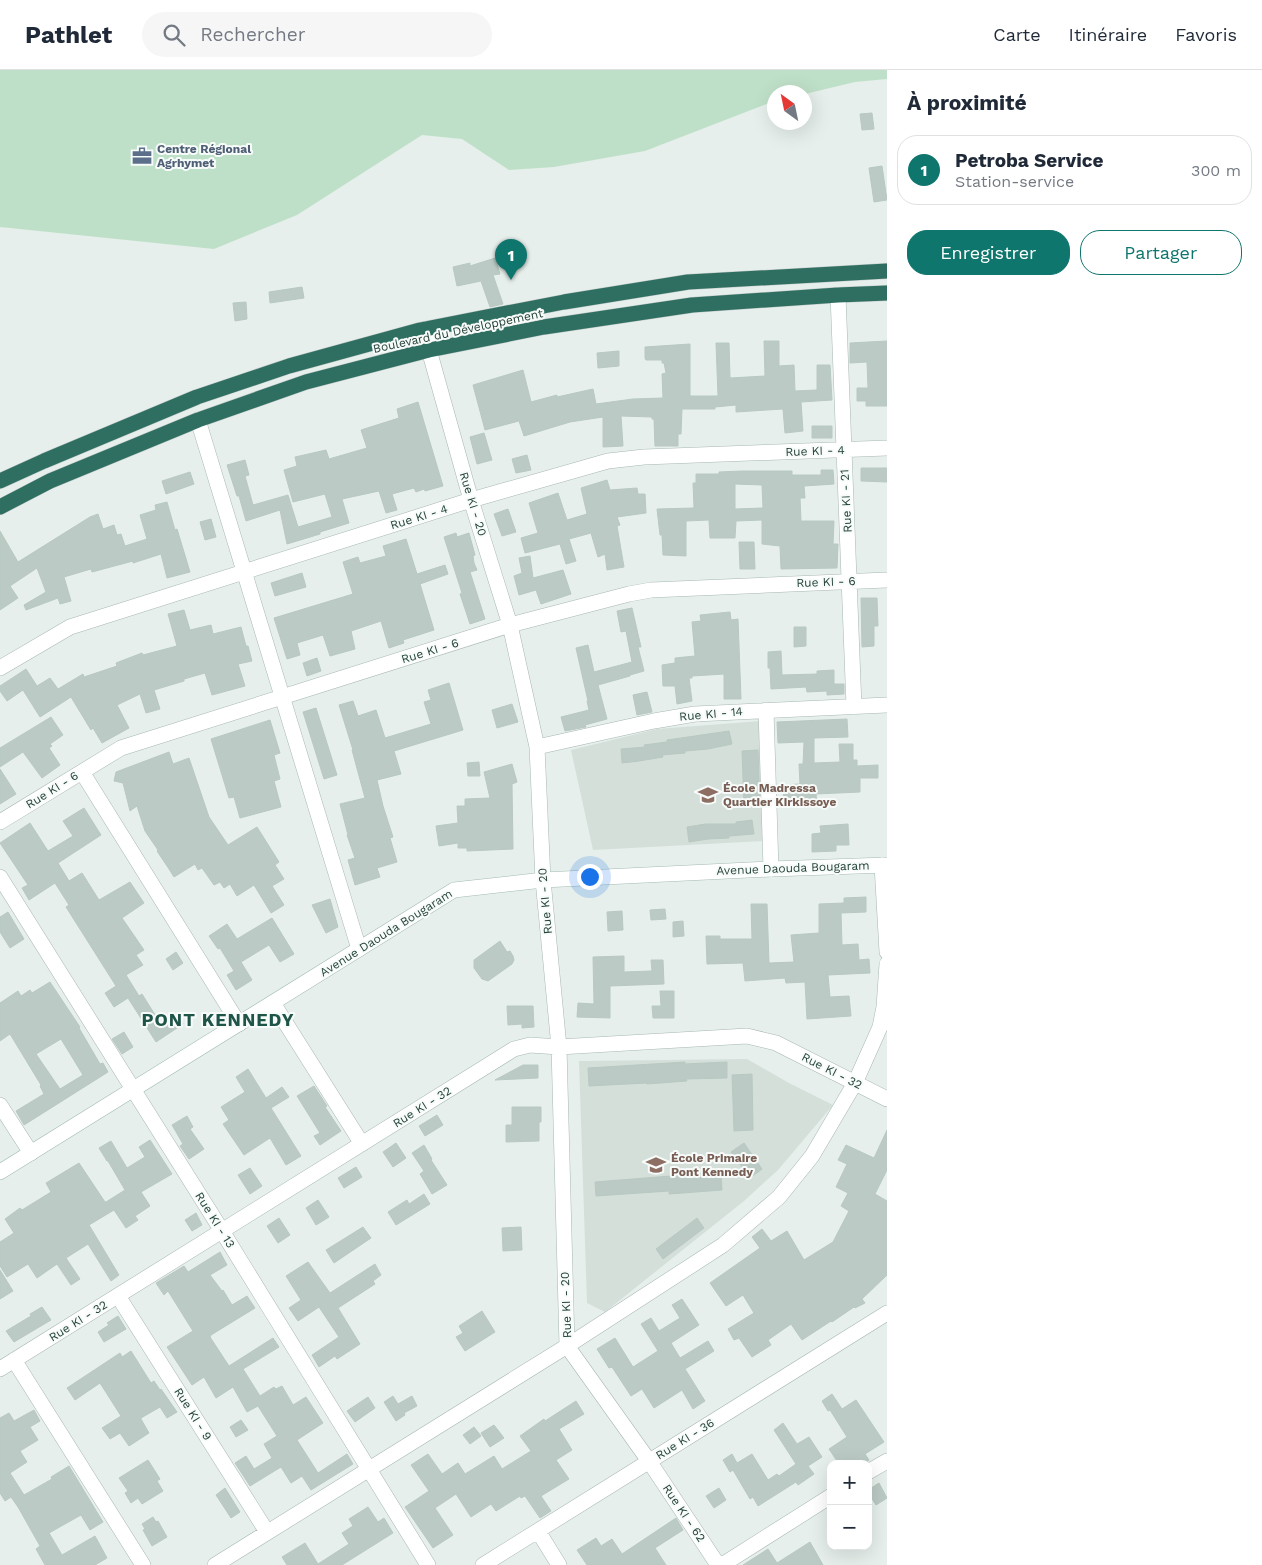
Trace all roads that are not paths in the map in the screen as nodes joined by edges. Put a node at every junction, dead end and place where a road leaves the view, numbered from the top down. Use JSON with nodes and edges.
{"nodes":[{"id":1,"x":887,"y":271,"type":"edge"},
{"id":2,"x":887,"y":293,"type":"edge"},
{"id":3,"x":838,"y":295,"type":"junction"},
{"id":4,"x":542,"y":306,"type":"junction"},
{"id":5,"x":544,"y":327,"type":"junction"},
{"id":6,"x":425,"y":329,"type":"junction"},
{"id":7,"x":429,"y":350,"type":"junction"},
{"id":8,"x":198,"y":420,"type":"junction"},
{"id":9,"x":887,"y":448,"type":"edge"},
{"id":10,"x":844,"y":450,"type":"junction"},
{"id":11,"x":0,"y":481,"type":"edge"},
{"id":12,"x":471,"y":500,"type":"junction"},
{"id":13,"x":0,"y":507,"type":"edge"},
{"id":14,"x":244,"y":572,"type":"junction"},
{"id":15,"x":887,"y":580,"type":"edge"},
{"id":16,"x":850,"y":581,"type":"junction"},
{"id":17,"x":510,"y":625,"type":"junction"},
{"id":18,"x":0,"y":668,"type":"edge"},
{"id":19,"x":282,"y":697,"type":"junction"},
{"id":20,"x":887,"y":705,"type":"edge"},
{"id":21,"x":854,"y":707,"type":"junction"},
{"id":22,"x":766,"y":710,"type":"junction"},
{"id":23,"x":537,"y":746,"type":"junction"},
{"id":24,"x":82,"y":772,"type":"junction"},
{"id":25,"x":0,"y":822,"type":"edge"},
{"id":26,"x":884,"y":865,"type":"edge"},
{"id":27,"x":771,"y":868,"type":"junction"},
{"id":28,"x":0,"y":877,"type":"edge"},
{"id":29,"x":543,"y":880,"type":"junction"},
{"id":30,"x":359,"y":949,"type":"junction"},
{"id":31,"x":887,"y":952,"type":"edge"},
{"id":32,"x":887,"y":964,"type":"edge"},
{"id":33,"x":273,"y":1002,"type":"junction"},
{"id":34,"x":239,"y":1024,"type":"junction"},
{"id":35,"x":559,"y":1047,"type":"junction"},
{"id":36,"x":855,"y":1084,"type":"junction"},
{"id":37,"x":133,"y":1090,"type":"junction"},
{"id":38,"x":887,"y":1099,"type":"edge"},
{"id":39,"x":0,"y":1104,"type":"edge"},
{"id":40,"x":362,"y":1144,"type":"junction"},
{"id":41,"x":31,"y":1153,"type":"junction"},
{"id":42,"x":0,"y":1172,"type":"edge"},
{"id":43,"x":222,"y":1231,"type":"junction"},
{"id":44,"x":118,"y":1296,"type":"junction"},
{"id":45,"x":887,"y":1314,"type":"edge"},
{"id":46,"x":567,"y":1346,"type":"junction"},
{"id":47,"x":14,"y":1360,"type":"junction"},
{"id":48,"x":0,"y":1369,"type":"edge"},
{"id":49,"x":649,"y":1461,"type":"junction"},
{"id":50,"x":887,"y":1461,"type":"edge"},
{"id":51,"x":370,"y":1470,"type":"junction"},
{"id":52,"x":872,"y":1470,"type":"edge"},
{"id":53,"x":827,"y":1498,"type":"edge"},
{"id":54,"x":538,"y":1530,"type":"junction"},
{"id":55,"x":267,"y":1532,"type":"junction"},
{"id":56,"x":143,"y":1565,"type":"edge"},
{"id":57,"x":215,"y":1565,"type":"edge"},
{"id":58,"x":428,"y":1565,"type":"edge"},
{"id":59,"x":483,"y":1565,"type":"edge"},
{"id":60,"x":559,"y":1565,"type":"edge"},
{"id":61,"x":720,"y":1565,"type":"edge"}],
"edges":[{"from":1,"to":4,"type":"highway","name":"Boulevard du Développement"},
{"from":2,"to":3,"type":"highway","name":"Boulevard du Développement"},
{"from":3,"to":5,"type":"highway","name":"Boulevard du Développement"},
{"from":3,"to":10,"type":"street","name":"Rue KI - 21"},
{"from":4,"to":5,"type":"highway"},
{"from":4,"to":6,"type":"highway","name":"Boulevard du Développement"},
{"from":5,"to":7,"type":"highway","name":"Boulevard du Développement"},
{"from":6,"to":7,"type":"street","name":"Rue KI - 20"},
{"from":6,"to":11,"type":"highway","name":"Boulevard du Développement"},
{"from":7,"to":8,"type":"highway","name":"Boulevard du Développement"},
{"from":7,"to":12,"type":"street","name":"Rue KI - 20"},
{"from":8,"to":13,"type":"highway","name":"Boulevard du Développement"},
{"from":8,"to":14,"type":"street"},
{"from":9,"to":10,"type":"street","name":"Rue KI - 4"},
{"from":10,"to":12,"type":"street","name":"Rue KI - 4"},
{"from":10,"to":16,"type":"street","name":"Rue KI - 21"},
{"from":12,"to":14,"type":"street","name":"Rue KI - 4"},
{"from":12,"to":17,"type":"street","name":"Rue KI - 20"},
{"from":14,"to":18,"type":"street","name":"Rue KI - 4"},
{"from":14,"to":19,"type":"street"},
{"from":15,"to":16,"type":"street","name":"Rue KI - 6"},
{"from":16,"to":17,"type":"street","name":"Rue KI - 6"},
{"from":16,"to":21,"type":"street","name":"Rue KI - 21"},
{"from":17,"to":19,"type":"street","name":"Rue KI - 6"},
{"from":17,"to":23,"type":"street","name":"Rue KI - 20"},
{"from":19,"to":24,"type":"street","name":"Rue KI - 6"},
{"from":19,"to":30,"type":"street"},
{"from":20,"to":21,"type":"street","name":"Rue KI - 14"},
{"from":21,"to":22,"type":"street","name":"Rue KI - 14"},
{"from":22,"to":23,"type":"street","name":"Rue KI - 14"},
{"from":22,"to":27,"type":"street"},
{"from":23,"to":29,"type":"street","name":"Rue KI - 20"},
{"from":24,"to":25,"type":"street","name":"Rue KI - 6"},
{"from":24,"to":34,"type":"street"},
{"from":26,"to":27,"type":"street","name":"Avenue Daouda Bougaram"},
{"from":26,"to":31,"type":"street"},
{"from":27,"to":29,"type":"street","name":"Avenue Daouda Bougaram"},
{"from":28,"to":37,"type":"street","name":"Rue KI - 13"},
{"from":29,"to":30,"type":"street","name":"Avenue Daouda Bougaram"},
{"from":29,"to":35,"type":"street","name":"Rue KI - 20"},
{"from":30,"to":33,"type":"street","name":"Avenue Daouda Bougaram"},
{"from":32,"to":36,"type":"street"},
{"from":33,"to":34,"type":"street","name":"Avenue Daouda Bougaram"},
{"from":33,"to":40,"type":"street"},
{"from":34,"to":37,"type":"street","name":"Avenue Daouda Bougaram"},
{"from":35,"to":36,"type":"street","name":"Rue KI - 32"},
{"from":35,"to":40,"type":"street","name":"Rue KI - 32"},
{"from":35,"to":46,"type":"street","name":"Rue KI - 20"},
{"from":36,"to":38,"type":"street","name":"Rue KI - 32"},
{"from":36,"to":46,"type":"street"},
{"from":37,"to":41,"type":"street","name":"Avenue Daouda Bougaram"},
{"from":37,"to":43,"type":"street","name":"Rue KI - 13"},
{"from":39,"to":41,"type":"street"},
{"from":40,"to":43,"type":"street","name":"Rue KI - 32"},
{"from":41,"to":42,"type":"street","name":"Avenue Daouda Bougaram"},
{"from":43,"to":44,"type":"street","name":"Rue KI - 32"},
{"from":43,"to":51,"type":"street","name":"Rue KI - 13"},
{"from":44,"to":47,"type":"street","name":"Rue KI - 32"},
{"from":44,"to":55,"type":"street","name":"Rue KI - 9"},
{"from":45,"to":49,"type":"street","name":"Rue KI - 36"},
{"from":46,"to":49,"type":"street","name":"Rue KI - 20"},
{"from":46,"to":51,"type":"street"},
{"from":47,"to":48,"type":"street","name":"Rue KI - 32"},
{"from":47,"to":56,"type":"street"},
{"from":49,"to":54,"type":"street","name":"Rue KI - 36"},
{"from":49,"to":61,"type":"street","name":"Rue KI - 62"},
{"from":50,"to":52,"type":"street"},
{"from":51,"to":55,"type":"street"},
{"from":51,"to":58,"type":"street","name":"Rue KI - 13"},
{"from":53,"to":61,"type":"street"},
{"from":54,"to":59,"type":"street","name":"Rue KI - 36"},
{"from":54,"to":60,"type":"street"},
{"from":55,"to":57,"type":"street"}]}
